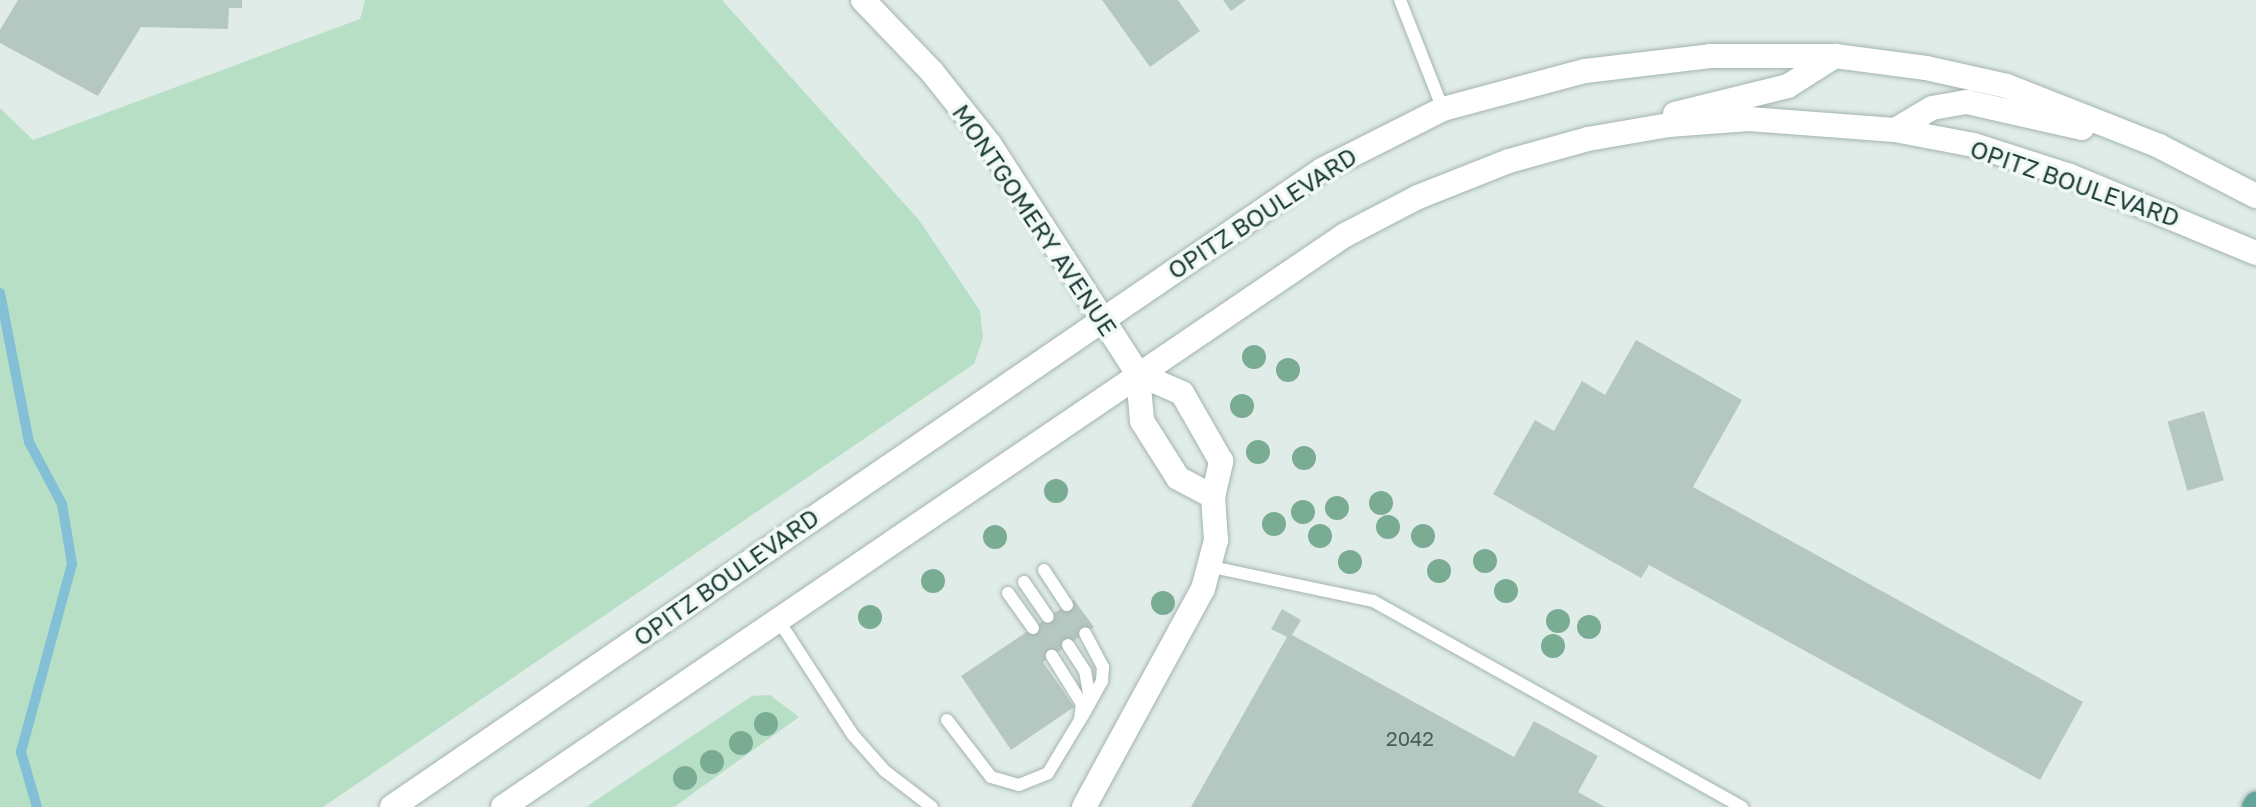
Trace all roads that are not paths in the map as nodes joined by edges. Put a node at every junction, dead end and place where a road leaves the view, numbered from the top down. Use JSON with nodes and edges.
{"nodes":[{"id":1,"x":863,"y":0,"type":"edge"},
{"id":2,"x":1400,"y":0,"type":"edge"},
{"id":3,"x":1835,"y":56,"type":"junction"},
{"id":4,"x":1443,"y":109,"type":"junction"},
{"id":5,"x":1895,"y":130,"type":"junction"},
{"id":6,"x":1588,"y":139,"type":"junction"},
{"id":7,"x":2159,"y":146,"type":"junction"},
{"id":8,"x":2256,"y":196,"type":"edge"},
{"id":9,"x":2256,"y":253,"type":"edge"},
{"id":10,"x":1101,"y":317,"type":"junction"},
{"id":11,"x":1138,"y":374,"type":"junction"},
{"id":12,"x":1213,"y":497,"type":"junction"},
{"id":13,"x":1212,"y":567,"type":"junction"},
{"id":14,"x":1044,"y":570,"type":"dead end"},
{"id":15,"x":1024,"y":582,"type":"dead end"},
{"id":16,"x":1008,"y":593,"type":"dead end"},
{"id":17,"x":1067,"y":605,"type":"dead end"},
{"id":18,"x":1048,"y":617,"type":"dead end"},
{"id":19,"x":777,"y":618,"type":"junction"},
{"id":20,"x":1033,"y":628,"type":"dead end"},
{"id":21,"x":1085,"y":633,"type":"dead end"},
{"id":22,"x":1068,"y":645,"type":"dead end"},
{"id":23,"x":1052,"y":656,"type":"dead end"},
{"id":24,"x":947,"y":720,"type":"dead end"},
{"id":25,"x":1080,"y":720,"type":"junction"},
{"id":26,"x":392,"y":807,"type":"edge"},
{"id":27,"x":503,"y":807,"type":"edge"},
{"id":28,"x":932,"y":807,"type":"edge"},
{"id":29,"x":1084,"y":807,"type":"edge"},
{"id":30,"x":1742,"y":807,"type":"edge"}],
"edges":[{"from":1,"to":10,"type":"main road","name":"MONTGOMERY AVENUE"},
{"from":2,"to":4,"type":"lane"},
{"from":3,"to":4,"type":"main road","name":"OPITZ BOULEVARD"},
{"from":3,"to":6,"type":"main road"},
{"from":3,"to":7,"type":"main road","name":"OPITZ BOULEVARD"},
{"from":4,"to":10,"type":"main road","name":"OPITZ BOULEVARD"},
{"from":5,"to":6,"type":"main road","name":"OPITZ BOULEVARD"},
{"from":5,"to":7,"type":"main road"},
{"from":5,"to":9,"type":"main road","name":"OPITZ BOULEVARD"},
{"from":6,"to":11,"type":"main road","name":"OPITZ BOULEVARD"},
{"from":7,"to":8,"type":"main road","name":"OPITZ BOULEVARD"},
{"from":10,"to":11,"type":"main road","name":"MONTGOMERY AVENUE"},
{"from":10,"to":26,"type":"main road","name":"OPITZ BOULEVARD"},
{"from":11,"to":12,"type":"main road"},
{"from":11,"to":12,"type":"main road"},
{"from":11,"to":19,"type":"main road","name":"OPITZ BOULEVARD"},
{"from":12,"to":13,"type":"main road"},
{"from":13,"to":29,"type":"main road"},
{"from":13,"to":30,"type":"lane"},
{"from":14,"to":17,"type":"lane"},
{"from":15,"to":18,"type":"lane"},
{"from":16,"to":20,"type":"lane"},
{"from":19,"to":27,"type":"main road","name":"OPITZ BOULEVARD"},
{"from":19,"to":28,"type":"lane"},
{"from":21,"to":25,"type":"lane"},
{"from":22,"to":25,"type":"lane"},
{"from":23,"to":25,"type":"lane"},
{"from":24,"to":25,"type":"lane"}]}
